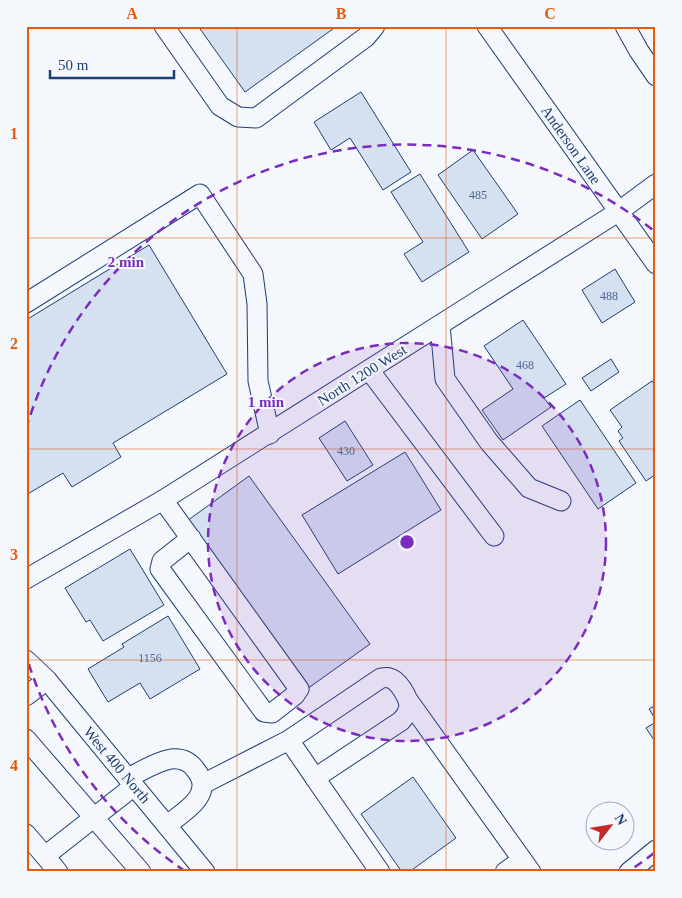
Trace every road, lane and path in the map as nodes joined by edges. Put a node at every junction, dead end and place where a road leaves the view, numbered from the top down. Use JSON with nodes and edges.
{"nodes":[{"id":1,"x":164,"y":26,"type":"edge"},
{"id":2,"x":375,"y":26,"type":"edge"},
{"id":3,"x":487,"y":26,"type":"edge"},
{"id":4,"x":625,"y":26,"type":"edge"},
{"id":5,"x":656,"y":76,"type":"edge"},
{"id":6,"x":656,"y":184,"type":"edge"},
{"id":7,"x":618,"y":212,"type":"junction"},
{"id":8,"x":656,"y":264,"type":"edge"},
{"id":9,"x":26,"y":303,"type":"edge"},
{"id":10,"x":440,"y":325,"type":"junction"},
{"id":11,"x":370,"y":370,"type":"junction"},
{"id":12,"x":270,"y":434,"type":"junction"},
{"id":13,"x":163,"y":500,"type":"junction"},
{"id":14,"x":561,"y":501,"type":"dead end"},
{"id":15,"x":494,"y":536,"type":"dead end"},
{"id":16,"x":191,"y":538,"type":"junction"},
{"id":17,"x":26,"y":578,"type":"edge"},
{"id":18,"x":26,"y":660,"type":"edge"},
{"id":19,"x":47,"y":680,"type":"junction"},
{"id":20,"x":26,"y":696,"type":"edge"},
{"id":21,"x":408,"y":700,"type":"junction"},
{"id":22,"x":26,"y":739,"type":"edge"},
{"id":23,"x":289,"y":740,"type":"junction"},
{"id":24,"x":315,"y":778,"type":"junction"},
{"id":25,"x":131,"y":782,"type":"junction"},
{"id":26,"x":203,"y":784,"type":"junction"},
{"id":27,"x":94,"y":817,"type":"junction"},
{"id":28,"x":167,"y":825,"type":"junction"},
{"id":29,"x":34,"y":848,"type":"edge"},
{"id":30,"x":656,"y":850,"type":"edge"},
{"id":31,"x":526,"y":866,"type":"edge"},
{"id":32,"x":58,"y":872,"type":"edge"},
{"id":33,"x":141,"y":872,"type":"edge"},
{"id":34,"x":205,"y":872,"type":"edge"},
{"id":35,"x":380,"y":872,"type":"edge"},
{"id":36,"x":505,"y":872,"type":"edge"},
{"id":37,"x":629,"y":872,"type":"edge"}],
"edges":[{"from":1,"to":2,"type":"street"},
{"from":3,"to":7,"type":"street","name":"Anderson Lane"},
{"from":4,"to":5,"type":"street"},
{"from":6,"to":7,"type":"street","name":"North 1200 West"},
{"from":7,"to":8,"type":"street","name":"Anderson Lane"},
{"from":7,"to":10,"type":"street","name":"North 1200 West"},
{"from":9,"to":12,"type":"street"},
{"from":10,"to":11,"type":"street","name":"North 1200 West"},
{"from":10,"to":14,"type":"street"},
{"from":11,"to":12,"type":"street","name":"North 1200 West"},
{"from":11,"to":15,"type":"street"},
{"from":12,"to":13,"type":"street","name":"North 1200 West"},
{"from":13,"to":16,"type":"street"},
{"from":13,"to":17,"type":"street","name":"North 1200 West"},
{"from":16,"to":16,"type":"street"},
{"from":18,"to":19,"type":"street","name":"West 400 North"},
{"from":19,"to":20,"type":"street"},
{"from":19,"to":25,"type":"street","name":"West 400 North"},
{"from":21,"to":23,"type":"street"},
{"from":21,"to":24,"type":"street"},
{"from":21,"to":31,"type":"street"},
{"from":22,"to":27,"type":"street"},
{"from":23,"to":24,"type":"street"},
{"from":23,"to":26,"type":"street"},
{"from":24,"to":35,"type":"street"},
{"from":25,"to":26,"type":"street"},
{"from":25,"to":27,"type":"street"},
{"from":25,"to":28,"type":"street","name":"West 400 North"},
{"from":26,"to":28,"type":"street"},
{"from":27,"to":29,"type":"street"},
{"from":27,"to":33,"type":"street"},
{"from":28,"to":34,"type":"street","name":"West 400 North"},
{"from":29,"to":32,"type":"street"},
{"from":30,"to":37,"type":"street"},
{"from":31,"to":36,"type":"street"}]}
